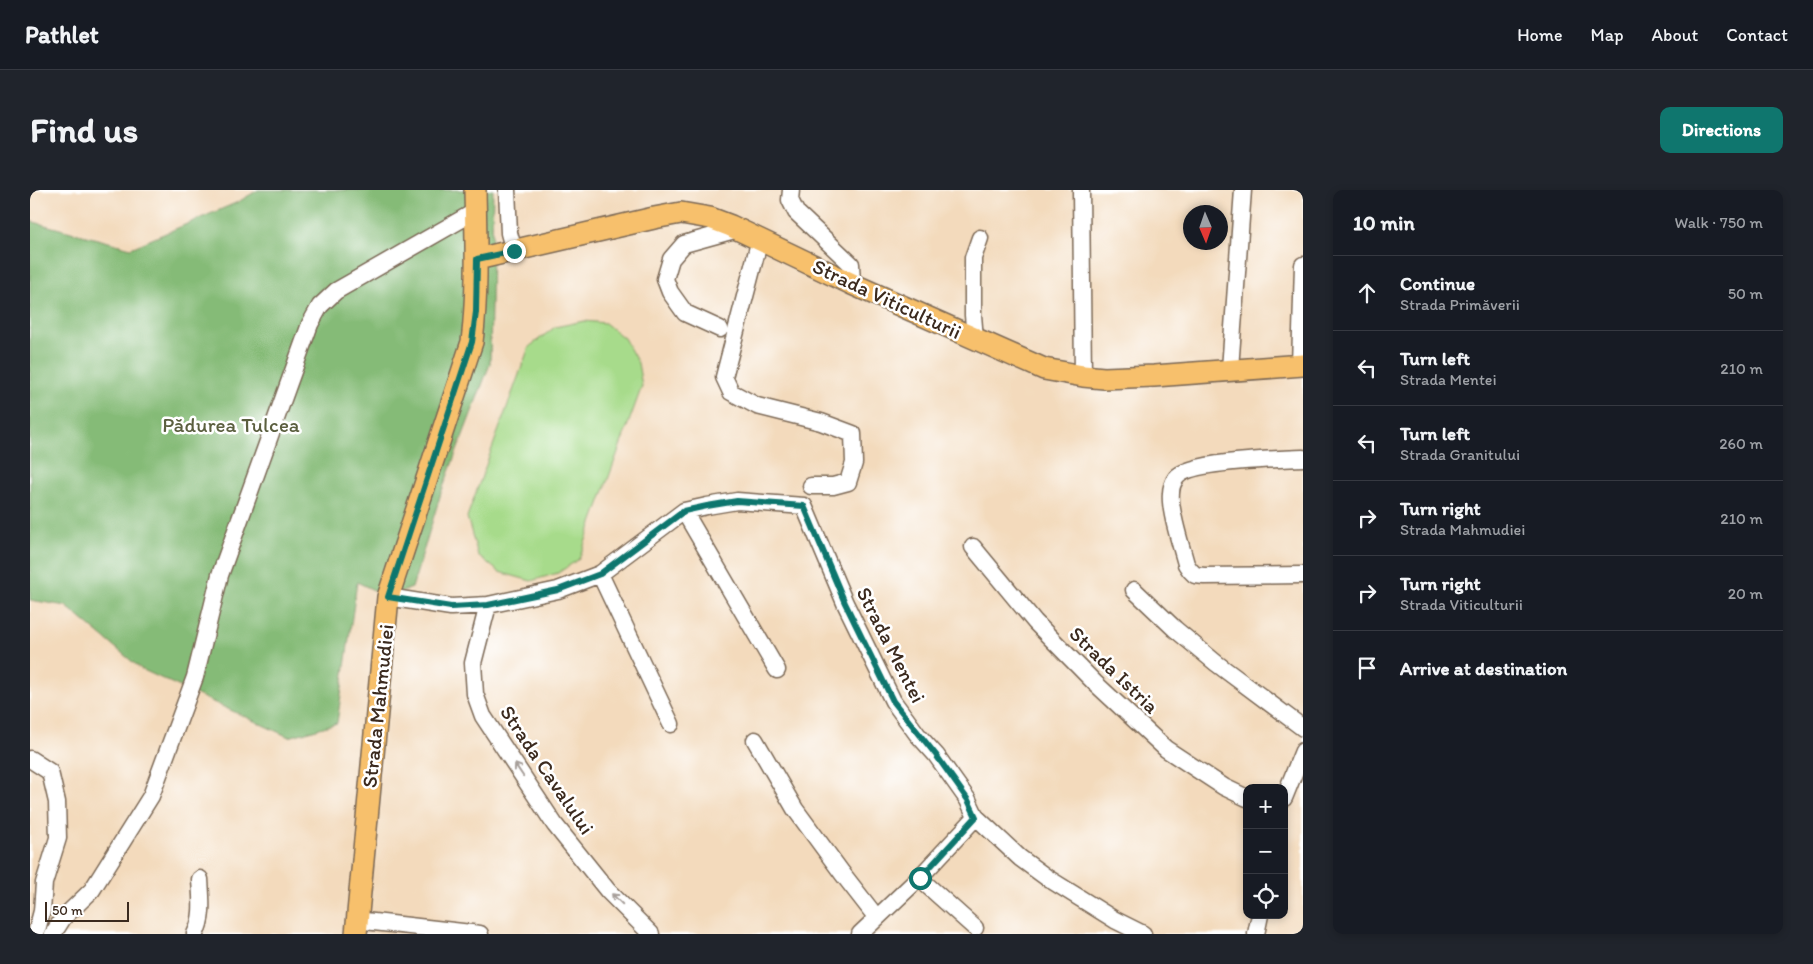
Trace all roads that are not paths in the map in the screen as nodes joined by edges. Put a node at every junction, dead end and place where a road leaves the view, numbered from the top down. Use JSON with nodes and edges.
{"nodes":[{"id":1,"x":507,"y":190,"type":"edge"},
{"id":2,"x":791,"y":190,"type":"edge"},
{"id":3,"x":1081,"y":190,"type":"edge"},
{"id":4,"x":1242,"y":190,"type":"edge"},
{"id":5,"x":475,"y":200,"type":"edge"},
{"id":6,"x":738,"y":229,"type":"junction"},
{"id":7,"x":980,"y":238,"type":"dead end"},
{"id":8,"x":760,"y":239,"type":"junction"},
{"id":9,"x":514,"y":251,"type":"junction"},
{"id":10,"x":477,"y":259,"type":"junction"},
{"id":11,"x":1303,"y":265,"type":"edge"},
{"id":12,"x":852,"y":284,"type":"junction"},
{"id":13,"x":720,"y":330,"type":"dead end"},
{"id":14,"x":975,"y":339,"type":"junction"},
{"id":15,"x":1301,"y":365,"type":"edge"},
{"id":16,"x":1230,"y":369,"type":"junction"},
{"id":17,"x":1083,"y":376,"type":"junction"},
{"id":18,"x":1303,"y":458,"type":"edge"},
{"id":19,"x":811,"y":486,"type":"dead end"},
{"id":20,"x":684,"y":511,"type":"junction"},
{"id":21,"x":973,"y":547,"type":"dead end"},
{"id":22,"x":600,"y":574,"type":"junction"},
{"id":23,"x":1303,"y":574,"type":"edge"},
{"id":24,"x":1134,"y":590,"type":"dead end"},
{"id":25,"x":388,"y":597,"type":"junction"},
{"id":26,"x":488,"y":605,"type":"junction"},
{"id":27,"x":777,"y":670,"type":"dead end"},
{"id":28,"x":671,"y":724,"type":"dead end"},
{"id":29,"x":1303,"y":728,"type":"edge"},
{"id":30,"x":755,"y":740,"type":"dead end"},
{"id":31,"x":1303,"y":751,"type":"edge"},
{"id":32,"x":30,"y":759,"type":"edge"},
{"id":33,"x":1288,"y":788,"type":"edge"},
{"id":34,"x":1243,"y":796,"type":"edge"},
{"id":35,"x":976,"y":817,"type":"junction"},
{"id":36,"x":920,"y":878,"type":"junction"},
{"id":37,"x":200,"y":879,"type":"dead end"},
{"id":38,"x":877,"y":918,"type":"junction"},
{"id":39,"x":1259,"y":919,"type":"edge"},
{"id":40,"x":356,"y":927,"type":"edge"},
{"id":41,"x":975,"y":928,"type":"dead end"},
{"id":42,"x":36,"y":934,"type":"edge"},
{"id":43,"x":53,"y":934,"type":"edge"},
{"id":44,"x":194,"y":934,"type":"edge"},
{"id":45,"x":480,"y":934,"type":"edge"},
{"id":46,"x":651,"y":934,"type":"edge"},
{"id":47,"x":860,"y":934,"type":"edge"},
{"id":48,"x":1143,"y":934,"type":"edge"},
{"id":49,"x":1256,"y":934,"type":"edge"}],
"edges":[{"from":1,"to":9,"type":"street"},
{"from":2,"to":12,"type":"street"},
{"from":3,"to":17,"type":"street"},
{"from":4,"to":16,"type":"street"},
{"from":5,"to":10,"type":"main road","name":"Strada Mahmudiei"},
{"from":5,"to":43,"type":"street"},
{"from":6,"to":8,"type":"main road","name":"Strada Viticulturii"},
{"from":6,"to":9,"type":"main road","name":"Strada Viticulturii"},
{"from":6,"to":13,"type":"street"},
{"from":7,"to":14,"type":"street"},
{"from":8,"to":12,"type":"main road","name":"Strada Viticulturii"},
{"from":8,"to":19,"type":"street"},
{"from":9,"to":10,"type":"main road","name":"Strada Viticulturii"},
{"from":10,"to":25,"type":"main road","name":"Strada Mahmudiei"},
{"from":11,"to":15,"type":"street"},
{"from":12,"to":14,"type":"main road","name":"Strada Viticulturii"},
{"from":14,"to":17,"type":"main road","name":"Strada Viticulturii"},
{"from":15,"to":16,"type":"main road","name":"Strada Viticulturii"},
{"from":16,"to":17,"type":"main road","name":"Strada Viticulturii"},
{"from":18,"to":23,"type":"street"},
{"from":20,"to":22,"type":"street"},
{"from":20,"to":27,"type":"street"},
{"from":20,"to":35,"type":"street","name":"Strada Mentei"},
{"from":21,"to":34,"type":"street","name":"Strada Istria"},
{"from":22,"to":26,"type":"street"},
{"from":22,"to":28,"type":"street"},
{"from":24,"to":29,"type":"street"},
{"from":25,"to":26,"type":"street"},
{"from":25,"to":40,"type":"main road","name":"Strada Mahmudiei"},
{"from":46,"to":26,"type":"street","name":"Strada Cavalului","one_way":true},
{"from":30,"to":38,"type":"street"},
{"from":31,"to":33,"type":"street"},
{"from":32,"to":42,"type":"street"},
{"from":35,"to":36,"type":"street"},
{"from":35,"to":48,"type":"street","name":"Strada Mentei"},
{"from":36,"to":38,"type":"street"},
{"from":36,"to":41,"type":"street"},
{"from":37,"to":44,"type":"street"},
{"from":38,"to":47,"type":"street"},
{"from":39,"to":49,"type":"street"},
{"from":40,"to":45,"type":"street"}]}
